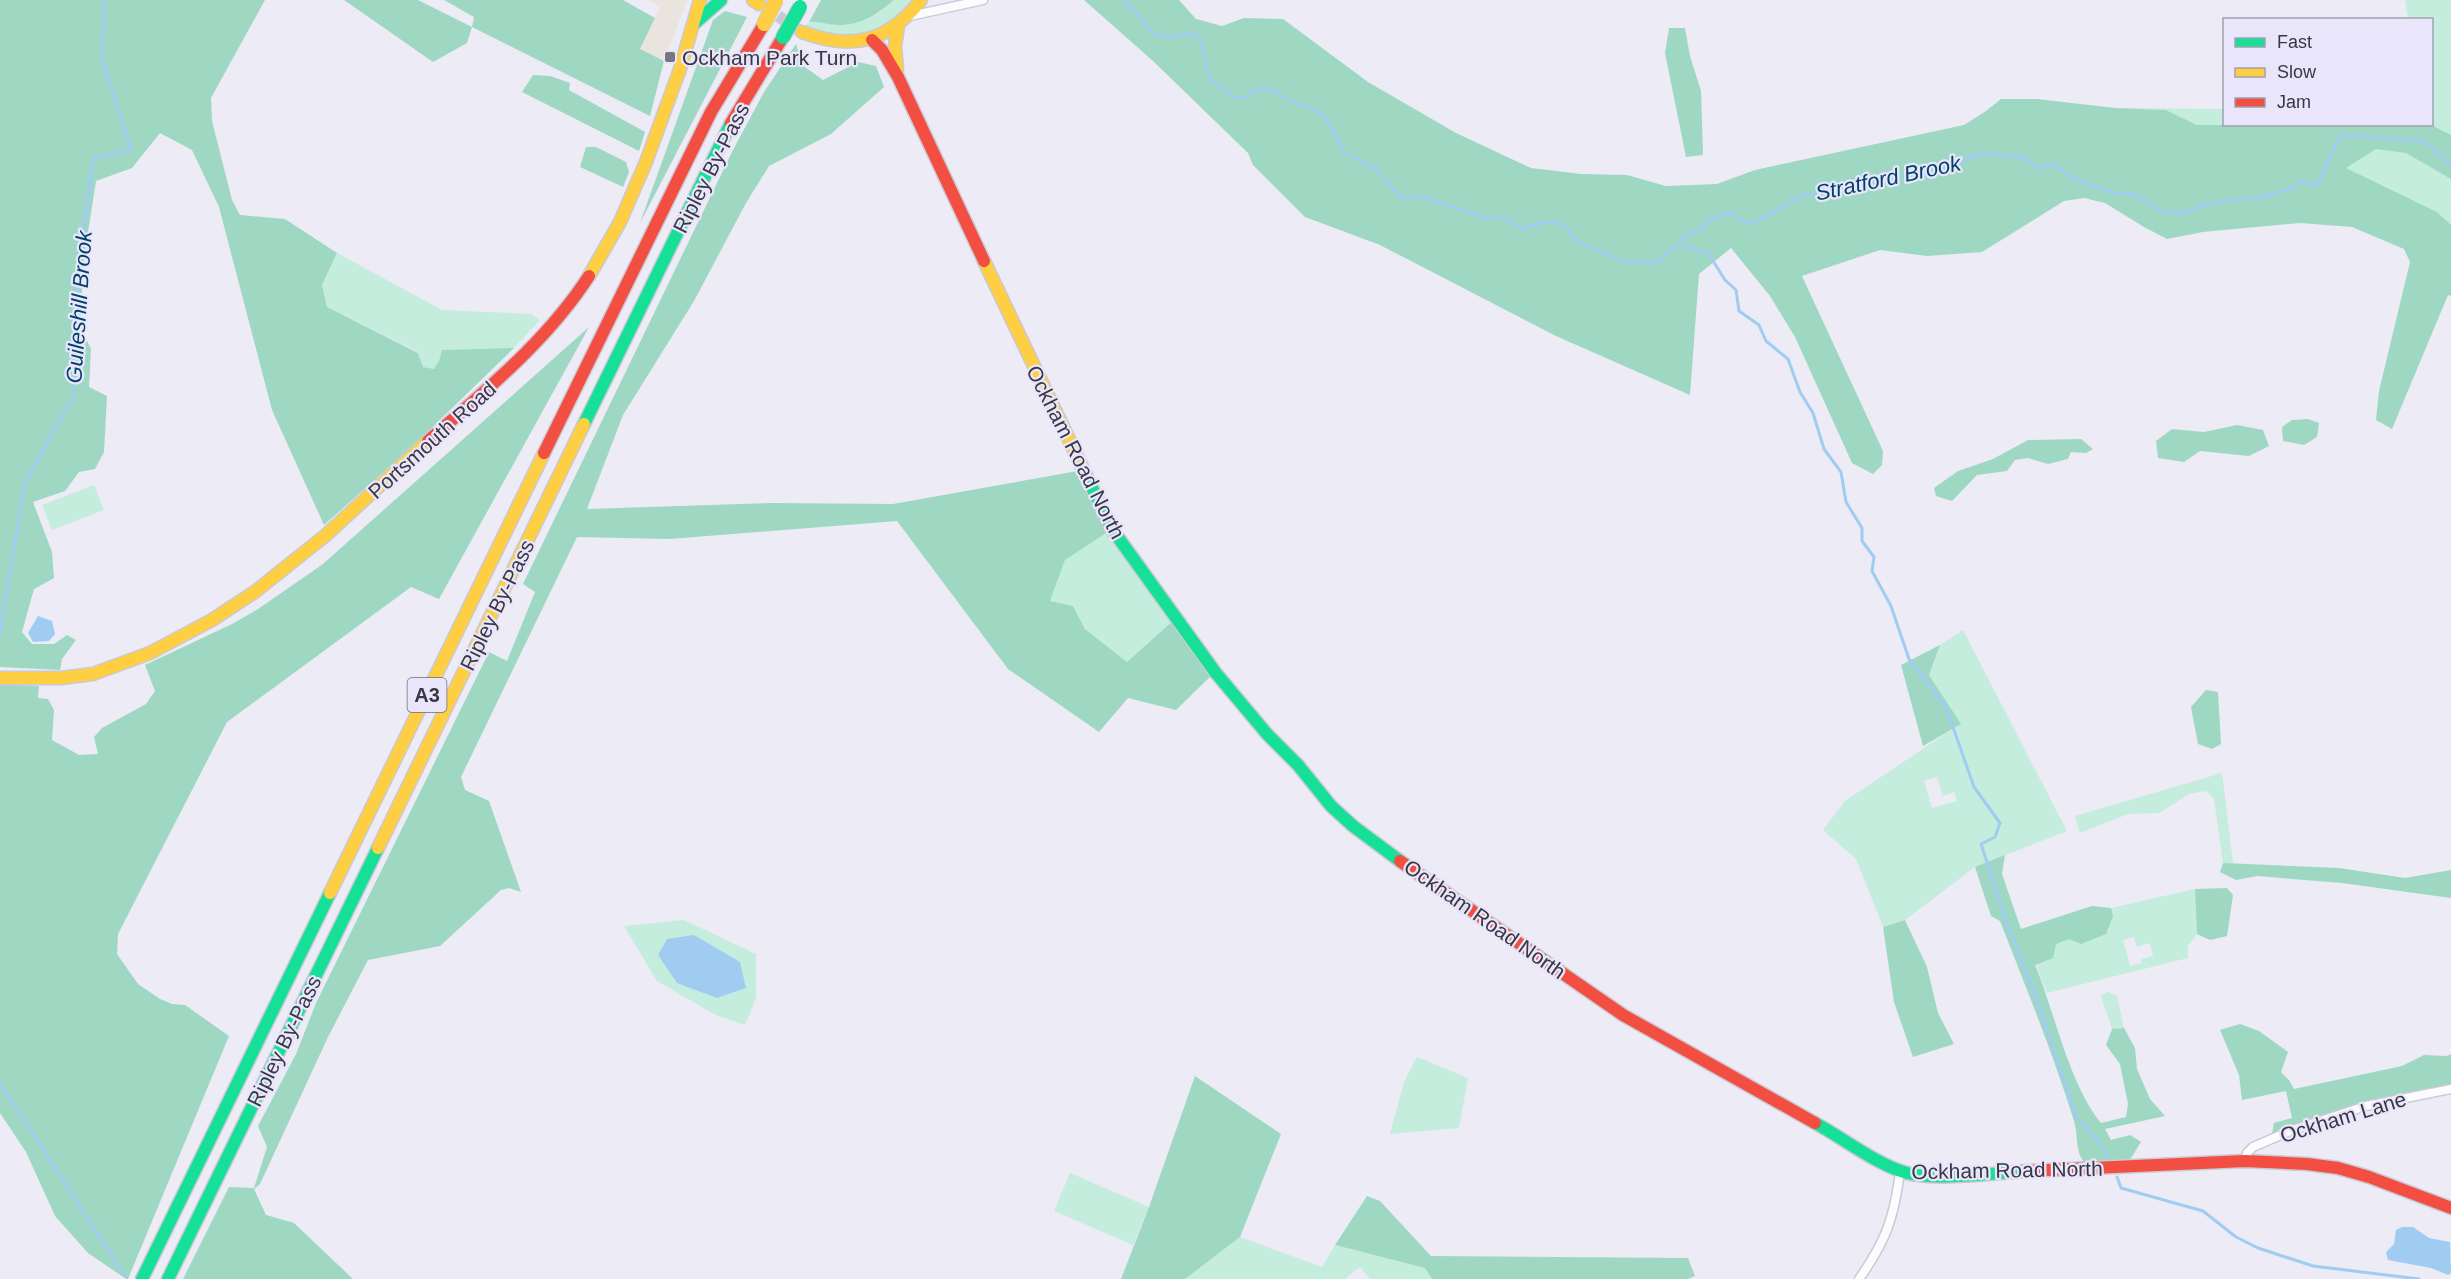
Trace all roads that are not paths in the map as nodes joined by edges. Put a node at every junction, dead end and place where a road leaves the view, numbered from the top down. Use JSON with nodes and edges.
{"nodes":[{"id":1,"x":700,"y":0,"type":"edge"},
{"id":2,"x":721,"y":0,"type":"edge"},
{"id":3,"x":776,"y":0,"type":"edge"},
{"id":4,"x":921,"y":0,"type":"edge"},
{"id":5,"x":979,"y":0,"type":"edge"},
{"id":6,"x":802,"y":4,"type":"edge"},
{"id":7,"x":910,"y":15,"type":"junction"},
{"id":8,"x":695,"y":23,"type":"junction"},
{"id":9,"x":898,"y":26,"type":"junction"},
{"id":10,"x":802,"y":32,"type":"tunnel mouth"},
{"id":11,"x":872,"y":40,"type":"junction"},
{"id":12,"x":898,"y":76,"type":"junction"},
{"id":13,"x":3,"y":678,"type":"edge"},
{"id":14,"x":2451,"y":1089,"type":"edge"},
{"id":15,"x":2245,"y":1161,"type":"junction"},
{"id":16,"x":1900,"y":1172,"type":"junction"},
{"id":17,"x":2451,"y":1208,"type":"edge"},
{"id":18,"x":142,"y":1279,"type":"edge"},
{"id":19,"x":168,"y":1279,"type":"edge"},
{"id":20,"x":1859,"y":1279,"type":"edge"}],
"edges":[{"from":1,"to":8,"type":"main road","name":"Portsmouth Road"},
{"from":2,"to":8,"type":"main road","name":"Portsmouth Road"},
{"from":3,"to":18,"type":"main road","name":"Ripley By-Pass","number":"A3","bridge":true},
{"from":4,"to":7,"type":"main road"},
{"from":5,"to":7,"type":"street"},
{"from":6,"to":19,"type":"main road","name":"Ripley By-Pass","number":"A3","bridge":true},
{"from":7,"to":9,"type":"main road"},
{"from":8,"to":13,"type":"main road","name":"Portsmouth Road"},
{"from":9,"to":11,"type":"main road"},
{"from":9,"to":12,"type":"main road","name":"Ockham Road North"},
{"from":10,"to":11,"type":"main road"},
{"from":11,"to":12,"type":"main road","name":"Ockham Road North"},
{"from":12,"to":16,"type":"main road","name":"Ockham Road North"},
{"from":14,"to":15,"type":"street","name":"Ockham Lane"},
{"from":15,"to":16,"type":"main road","name":"Ockham Road North"},
{"from":15,"to":17,"type":"main road","name":"Ockham Road North"},
{"from":16,"to":20,"type":"street"}]}
